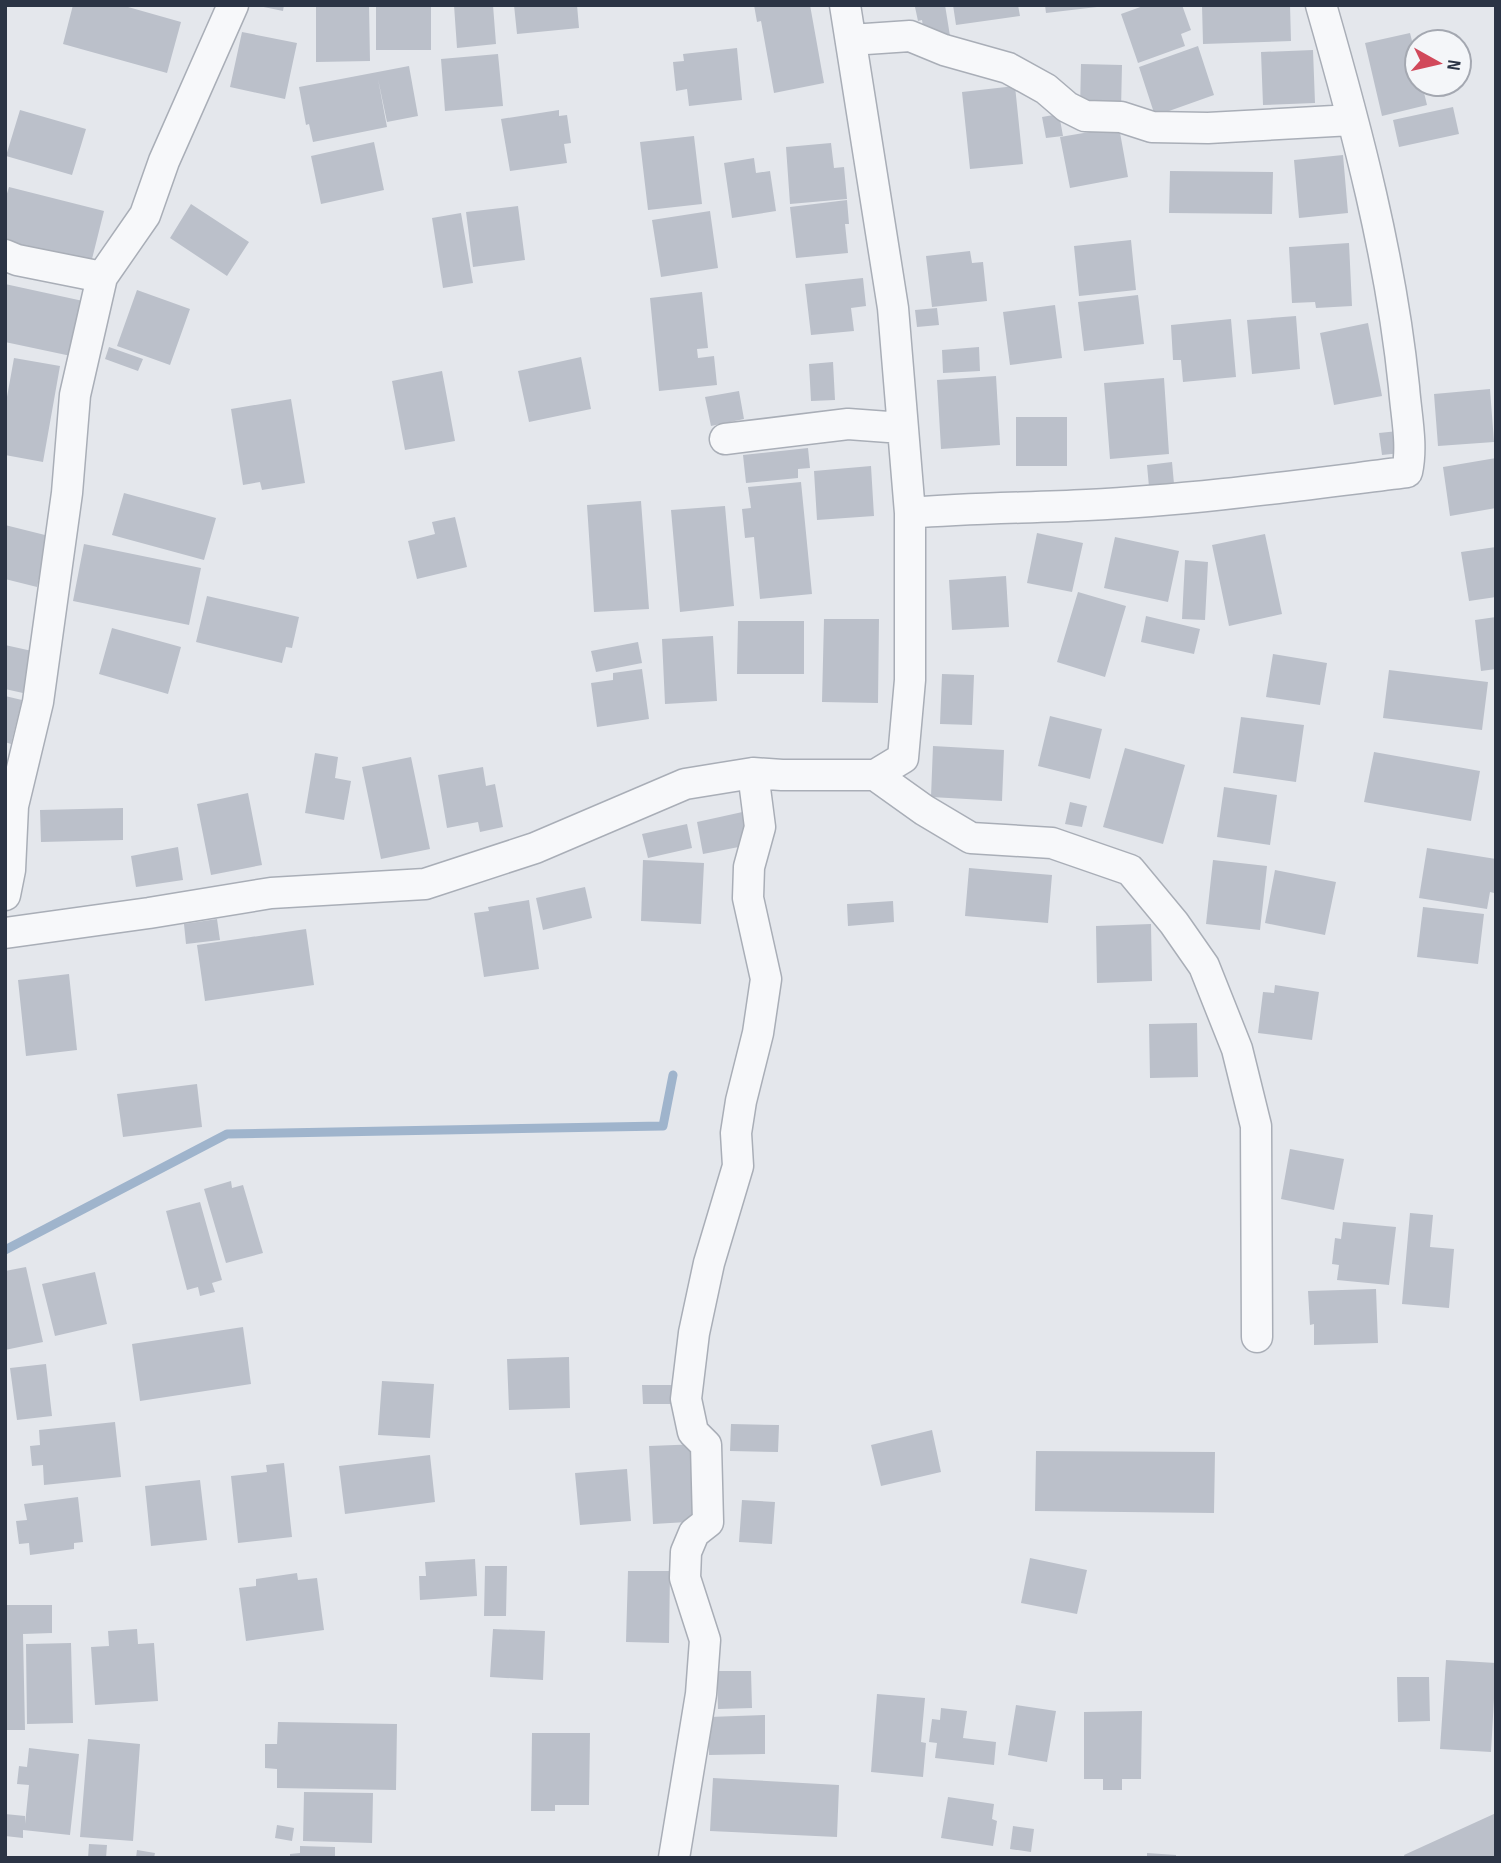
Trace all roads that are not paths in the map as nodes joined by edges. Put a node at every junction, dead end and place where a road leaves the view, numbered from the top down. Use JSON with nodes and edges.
{"nodes":[{"id":1,"x":233,"y":5,"type":"edge"},
{"id":2,"x":845,"y":5,"type":"edge"},
{"id":3,"x":1321,"y":5,"type":"edge"},
{"id":4,"x":851,"y":40,"type":"junction"},
{"id":5,"x":1352,"y":120,"type":"junction"},
{"id":6,"x":5,"y":255,"type":"edge"},
{"id":7,"x":102,"y":277,"type":"junction"},
{"id":8,"x":902,"y":428,"type":"junction"},
{"id":9,"x":725,"y":439,"type":"dead end"},
{"id":10,"x":910,"y":513,"type":"junction"},
{"id":11,"x":753,"y":773,"type":"junction"},
{"id":12,"x":875,"y":775,"type":"junction"},
{"id":13,"x":5,"y":895,"type":"edge"},
{"id":14,"x":5,"y":933,"type":"edge"},
{"id":15,"x":1257,"y":1337,"type":"dead end"},
{"id":16,"x":674,"y":1858,"type":"edge"}],
"edges":[{"from":1,"to":7,"type":"street"},
{"from":2,"to":4,"type":"street"},
{"from":3,"to":5,"type":"street"},
{"from":4,"to":5,"type":"street"},
{"from":4,"to":8,"type":"street"},
{"from":5,"to":10,"type":"street"},
{"from":6,"to":7,"type":"street"},
{"from":7,"to":13,"type":"street"},
{"from":8,"to":9,"type":"street"},
{"from":8,"to":10,"type":"street"},
{"from":10,"to":12,"type":"street"},
{"from":11,"to":12,"type":"street"},
{"from":11,"to":14,"type":"street"},
{"from":11,"to":16,"type":"street"},
{"from":12,"to":15,"type":"street"}]}
